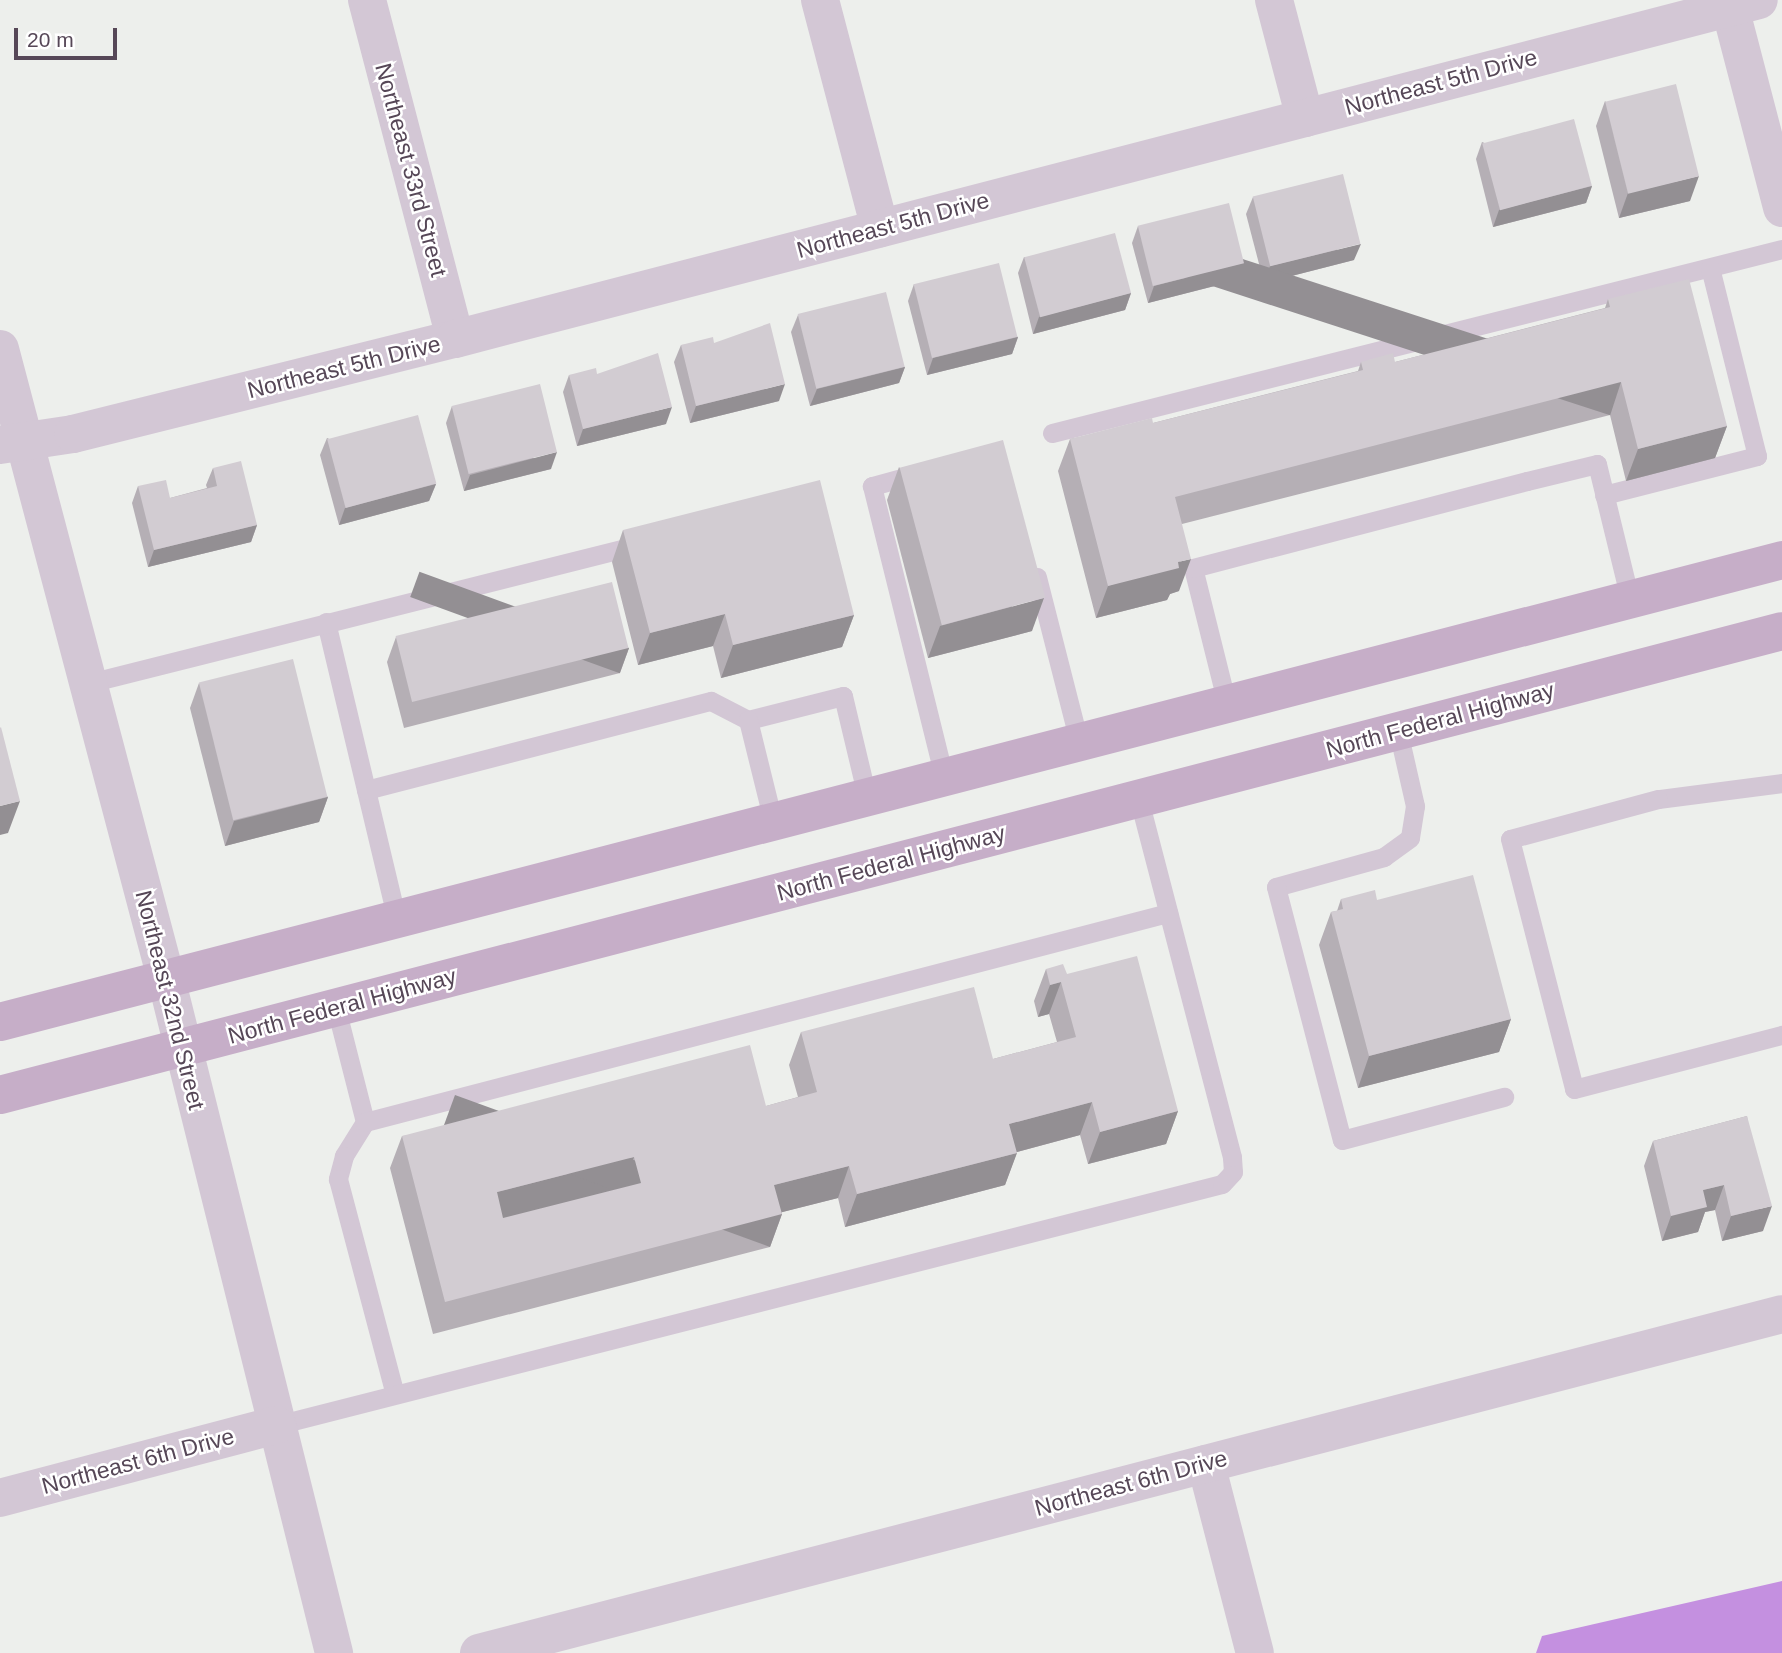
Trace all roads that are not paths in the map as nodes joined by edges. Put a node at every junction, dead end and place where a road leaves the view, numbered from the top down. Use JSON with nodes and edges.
{"nodes":[{"id":1,"x":367,"y":0,"type":"edge"},
{"id":2,"x":821,"y":0,"type":"edge"},
{"id":3,"x":1274,"y":0,"type":"edge"},
{"id":4,"x":1739,"y":3,"type":"edge"},
{"id":5,"x":1305,"y":118,"type":"junction"},
{"id":6,"x":1782,"y":208,"type":"edge"},
{"id":7,"x":880,"y":228,"type":"junction"},
{"id":8,"x":1782,"y":249,"type":"edge"},
{"id":9,"x":1710,"y":268,"type":"junction"},
{"id":10,"x":455,"y":339,"type":"junction"},
{"id":11,"x":0,"y":349,"type":"edge"},
{"id":12,"x":1052,"y":433,"type":"dead end"},
{"id":13,"x":12,"y":441,"type":"edge"},
{"id":14,"x":938,"y":469,"type":"edge"},
{"id":15,"x":1604,"y":495,"type":"junction"},
{"id":16,"x":656,"y":541,"type":"edge"},
{"id":17,"x":1032,"y":559,"type":"edge"},
{"id":18,"x":1782,"y":560,"type":"edge"},
{"id":19,"x":1630,"y":599,"type":"junction"},
{"id":20,"x":326,"y":622,"type":"junction"},
{"id":21,"x":1782,"y":631,"type":"edge"},
{"id":22,"x":89,"y":683,"type":"junction"},
{"id":23,"x":1227,"y":704,"type":"junction"},
{"id":24,"x":748,"y":720,"type":"junction"},
{"id":25,"x":1398,"y":732,"type":"junction"},
{"id":26,"x":1079,"y":742,"type":"junction"},
{"id":27,"x":944,"y":777,"type":"junction"},
{"id":28,"x":1782,"y":783,"type":"edge"},
{"id":29,"x":366,"y":790,"type":"junction"},
{"id":30,"x":867,"y":797,"type":"junction"},
{"id":31,"x":1139,"y":799,"type":"junction"},
{"id":32,"x":773,"y":821,"type":"junction"},
{"id":33,"x":1168,"y":913,"type":"junction"},
{"id":34,"x":397,"y":919,"type":"junction"},
{"id":35,"x":166,"y":978,"type":"junction"},
{"id":36,"x":336,"y":1008,"type":"junction"},
{"id":37,"x":0,"y":1022,"type":"edge"},
{"id":38,"x":1782,"y":1035,"type":"edge"},
{"id":39,"x":181,"y":1048,"type":"junction"},
{"id":40,"x":0,"y":1095,"type":"edge"},
{"id":41,"x":1504,"y":1097,"type":"dead end"},
{"id":42,"x":365,"y":1122,"type":"junction"},
{"id":43,"x":1782,"y":1314,"type":"edge"},
{"id":44,"x":395,"y":1394,"type":"junction"},
{"id":45,"x":277,"y":1425,"type":"junction"},
{"id":46,"x":1206,"y":1464,"type":"junction"},
{"id":47,"x":0,"y":1498,"type":"edge"},
{"id":48,"x":334,"y":1653,"type":"edge"},
{"id":49,"x":479,"y":1653,"type":"edge"},
{"id":50,"x":1255,"y":1653,"type":"edge"}],
"edges":[{"from":1,"to":10,"type":"street","name":"Northeast 33rd Street"},
{"from":2,"to":7,"type":"street"},
{"from":3,"to":5,"type":"street"},
{"from":4,"to":5,"type":"street","name":"Northeast 5th Drive"},
{"from":4,"to":6,"type":"street"},
{"from":5,"to":7,"type":"street","name":"Northeast 5th Drive"},
{"from":7,"to":10,"type":"street","name":"Northeast 5th Drive"},
{"from":8,"to":9,"type":"lane"},
{"from":9,"to":12,"type":"lane"},
{"from":9,"to":15,"type":"lane"},
{"from":10,"to":13,"type":"street","name":"Northeast 5th Drive"},
{"from":11,"to":13,"type":"street","name":"Northeast 32nd Street"},
{"from":13,"to":22,"type":"street","name":"Northeast 32nd Street"},
{"from":14,"to":27,"type":"lane"},
{"from":15,"to":19,"type":"lane"},
{"from":15,"to":23,"type":"lane"},
{"from":16,"to":20,"type":"lane"},
{"from":17,"to":26,"type":"lane"},
{"from":18,"to":19,"type":"main road"},
{"from":19,"to":23,"type":"main road"},
{"from":20,"to":22,"type":"lane"},
{"from":20,"to":29,"type":"lane"},
{"from":21,"to":25,"type":"main road","name":"North Federal Highway"},
{"from":22,"to":35,"type":"street","name":"Northeast 32nd Street"},
{"from":23,"to":26,"type":"main road"},
{"from":24,"to":29,"type":"lane"},
{"from":24,"to":30,"type":"lane"},
{"from":24,"to":32,"type":"lane"},
{"from":25,"to":31,"type":"main road","name":"North Federal Highway"},
{"from":25,"to":41,"type":"lane"},
{"from":26,"to":27,"type":"main road"},
{"from":27,"to":30,"type":"main road"},
{"from":28,"to":38,"type":"lane"},
{"from":29,"to":34,"type":"lane"},
{"from":30,"to":32,"type":"main road"},
{"from":31,"to":33,"type":"lane"},
{"from":31,"to":36,"type":"main road","name":"North Federal Highway"},
{"from":32,"to":34,"type":"main road"},
{"from":33,"to":42,"type":"lane"},
{"from":33,"to":44,"type":"lane"},
{"from":34,"to":35,"type":"main road"},
{"from":35,"to":37,"type":"main road"},
{"from":35,"to":39,"type":"street","name":"Northeast 32nd Street"},
{"from":36,"to":39,"type":"main road","name":"North Federal Highway"},
{"from":36,"to":42,"type":"lane"},
{"from":39,"to":40,"type":"main road","name":"North Federal Highway"},
{"from":39,"to":45,"type":"street","name":"Northeast 32nd Street"},
{"from":42,"to":44,"type":"lane"},
{"from":43,"to":46,"type":"street","name":"Northeast 6th Drive"},
{"from":44,"to":45,"type":"lane"},
{"from":45,"to":47,"type":"street","name":"Northeast 6th Drive"},
{"from":45,"to":48,"type":"street","name":"Northeast 32nd Street"},
{"from":46,"to":49,"type":"street","name":"Northeast 6th Drive"},
{"from":46,"to":50,"type":"street"}]}
